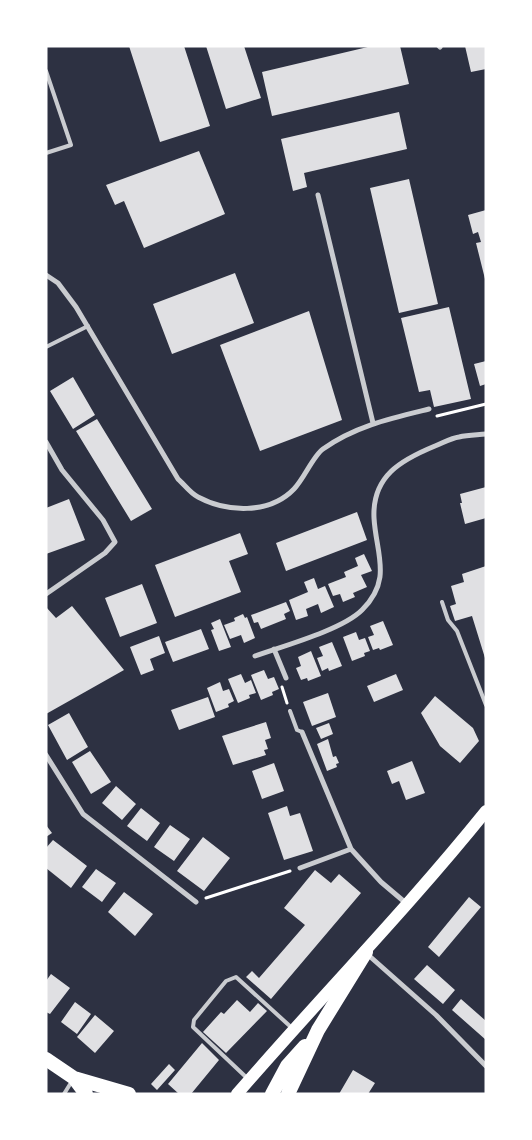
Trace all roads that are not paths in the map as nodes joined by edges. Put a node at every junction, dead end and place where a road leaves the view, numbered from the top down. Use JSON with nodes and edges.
{"nodes":[{"id":1,"x":46,"y":71,"type":"edge"},
{"id":2,"x":46,"y":153,"type":"edge"},
{"id":3,"x":318,"y":195,"type":"dead end"},
{"id":4,"x":46,"y":275,"type":"edge"},
{"id":5,"x":88,"y":326,"type":"junction"},
{"id":6,"x":46,"y":347,"type":"edge"},
{"id":7,"x":429,"y":409,"type":"road end"},
{"id":8,"x":373,"y":423,"type":"junction"},
{"id":9,"x":486,"y":434,"type":"edge"},
{"id":10,"x":46,"y":442,"type":"edge"},
{"id":11,"x":46,"y":594,"type":"edge"},
{"id":12,"x":442,"y":602,"type":"dead end"},
{"id":13,"x":274,"y":649,"type":"junction"},
{"id":14,"x":254,"y":656,"type":"dead end"},
{"id":15,"x":286,"y":678,"type":"road end"},
{"id":16,"x":486,"y":705,"type":"edge"},
{"id":17,"x":290,"y":710,"type":"road end"},
{"id":18,"x":302,"y":732,"type":"joint"},
{"id":19,"x":46,"y":755,"type":"edge"},
{"id":20,"x":486,"y":811,"type":"edge"},
{"id":21,"x":351,"y":849,"type":"junction"},
{"id":22,"x":300,"y":868,"type":"road end"},
{"id":23,"x":196,"y":902,"type":"road end"},
{"id":24,"x":407,"y":904,"type":"junction"},
{"id":25,"x":366,"y":952,"type":"junction"},
{"id":26,"x":293,"y":1030,"type":"junction"},
{"id":27,"x":318,"y":1030,"type":"junction"},
{"id":28,"x":46,"y":1059,"type":"edge"},
{"id":29,"x":486,"y":1066,"type":"edge"},
{"id":30,"x":74,"y":1078,"type":"junction"},
{"id":31,"x":249,"y":1080,"type":"junction"},
{"id":32,"x":289,"y":1092,"type":"edge"},
{"id":33,"x":132,"y":1093,"type":"edge"},
{"id":34,"x":64,"y":1094,"type":"edge"},
{"id":35,"x":86,"y":1094,"type":"edge"},
{"id":36,"x":98,"y":1094,"type":"edge"},
{"id":37,"x":237,"y":1094,"type":"edge"},
{"id":38,"x":272,"y":1094,"type":"edge"}],
"edges":[{"from":1,"to":2,"type":"lane"},
{"from":3,"to":8,"type":"street"},
{"from":4,"to":5,"type":"street"},
{"from":5,"to":6,"type":"lane"},
{"from":5,"to":8,"type":"street"},
{"from":7,"to":8,"type":"street"},
{"from":9,"to":13,"type":"street"},
{"from":10,"to":11,"type":"street"},
{"from":12,"to":16,"type":"lane"},
{"from":13,"to":14,"type":"street"},
{"from":13,"to":15,"type":"street"},
{"from":17,"to":18,"type":"lane"},
{"from":18,"to":21,"type":"street"},
{"from":19,"to":23,"type":"street"},
{"from":20,"to":24,"type":"main road"},
{"from":21,"to":22,"type":"street"},
{"from":21,"to":24,"type":"street"},
{"from":24,"to":25,"type":"main road"},
{"from":25,"to":26,"type":"main road"},
{"from":25,"to":27,"type":"highway"},
{"from":25,"to":29,"type":"street"},
{"from":26,"to":31,"type":"main road"},
{"from":26,"to":31,"type":"lane"},
{"from":27,"to":32,"type":"highway"},
{"from":27,"to":38,"type":"highway"},
{"from":28,"to":30,"type":"highway"},
{"from":30,"to":33,"type":"highway"},
{"from":30,"to":34,"type":"lane"},
{"from":30,"to":35,"type":"highway"},
{"from":30,"to":36,"type":"highway"},
{"from":31,"to":37,"type":"main road"}]}
